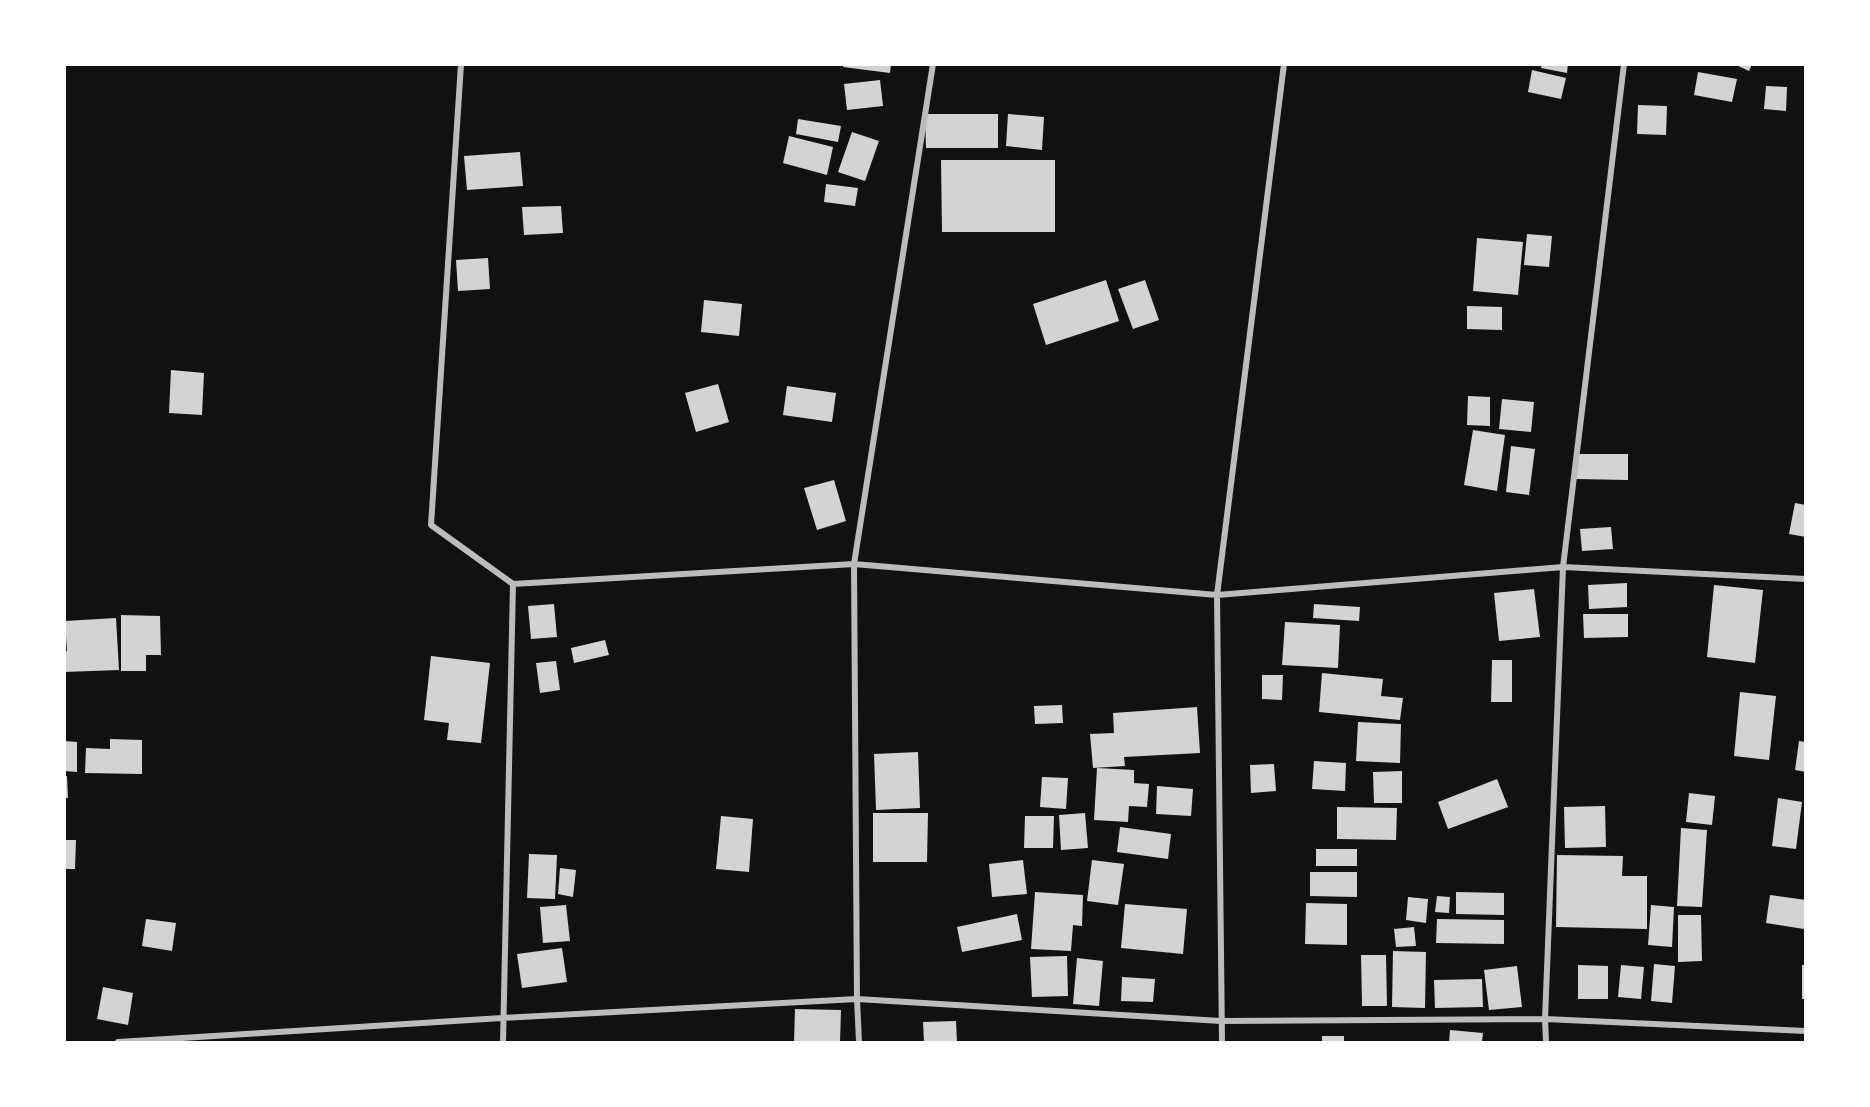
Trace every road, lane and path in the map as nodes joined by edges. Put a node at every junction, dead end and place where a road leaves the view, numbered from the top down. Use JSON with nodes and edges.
{"nodes":[{"id":1,"x":461,"y":64,"type":"edge"},
{"id":2,"x":933,"y":64,"type":"edge"},
{"id":3,"x":1284,"y":64,"type":"edge"},
{"id":4,"x":1624,"y":64,"type":"edge"},
{"id":5,"x":855,"y":564,"type":"junction"},
{"id":6,"x":1563,"y":567,"type":"junction"},
{"id":7,"x":1806,"y":579,"type":"edge"},
{"id":8,"x":513,"y":584,"type":"junction"},
{"id":9,"x":1217,"y":596,"type":"junction"},
{"id":10,"x":857,"y":999,"type":"junction"},
{"id":11,"x":502,"y":1018,"type":"junction"},
{"id":12,"x":1545,"y":1019,"type":"junction"},
{"id":13,"x":1221,"y":1021,"type":"junction"},
{"id":14,"x":1806,"y":1031,"type":"edge"},
{"id":15,"x":118,"y":1042,"type":"edge"},
{"id":16,"x":503,"y":1042,"type":"edge"},
{"id":17,"x":859,"y":1042,"type":"edge"},
{"id":18,"x":1222,"y":1042,"type":"edge"},
{"id":19,"x":1546,"y":1042,"type":"edge"}],
"edges":[{"from":1,"to":8,"type":"street"},
{"from":2,"to":5,"type":"street"},
{"from":3,"to":9,"type":"street"},
{"from":4,"to":6,"type":"street"},
{"from":5,"to":8,"type":"street"},
{"from":5,"to":9,"type":"street"},
{"from":5,"to":10,"type":"street"},
{"from":6,"to":7,"type":"street"},
{"from":6,"to":9,"type":"street"},
{"from":6,"to":12,"type":"street"},
{"from":8,"to":11,"type":"street"},
{"from":9,"to":13,"type":"street"},
{"from":10,"to":11,"type":"street"},
{"from":10,"to":13,"type":"street"},
{"from":10,"to":17,"type":"street"},
{"from":11,"to":15,"type":"street"},
{"from":11,"to":16,"type":"street"},
{"from":12,"to":13,"type":"street"},
{"from":12,"to":14,"type":"street"},
{"from":12,"to":19,"type":"street"},
{"from":13,"to":18,"type":"street"}]}
